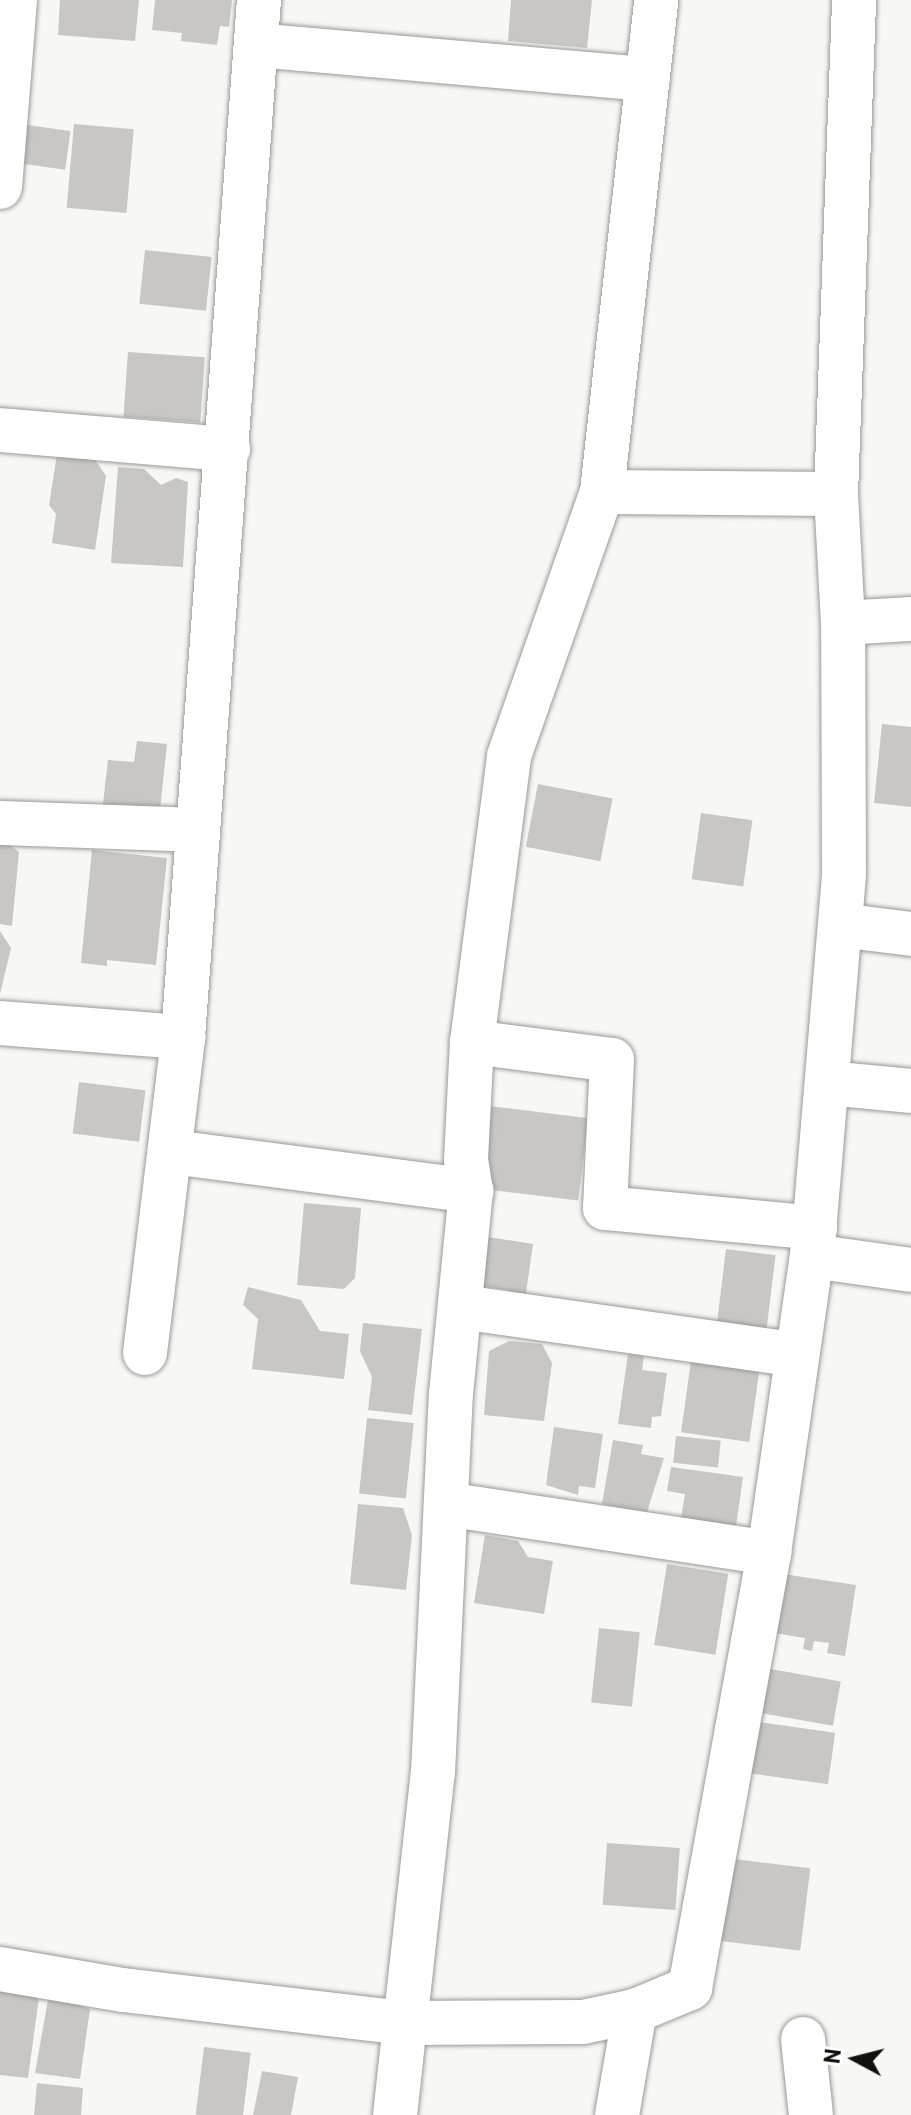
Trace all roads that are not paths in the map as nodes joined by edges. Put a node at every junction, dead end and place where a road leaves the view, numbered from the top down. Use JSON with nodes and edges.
{"nodes":[{"id":1,"x":15,"y":0,"type":"edge"},
{"id":2,"x":259,"y":0,"type":"edge"},
{"id":3,"x":656,"y":0,"type":"edge"},
{"id":4,"x":854,"y":0,"type":"edge"},
{"id":5,"x":256,"y":45,"type":"junction"},
{"id":6,"x":648,"y":79,"type":"junction"},
{"id":7,"x":0,"y":187,"type":"edge"},
{"id":8,"x":0,"y":430,"type":"edge"},
{"id":9,"x":228,"y":449,"type":"junction"},
{"id":10,"x":602,"y":492,"type":"junction"},
{"id":11,"x":836,"y":494,"type":"junction"},
{"id":12,"x":911,"y":619,"type":"edge"},
{"id":13,"x":843,"y":623,"type":"junction"},
{"id":14,"x":0,"y":823,"type":"edge"},
{"id":15,"x":198,"y":830,"type":"junction"},
{"id":16,"x":840,"y":925,"type":"junction"},
{"id":17,"x":911,"y":934,"type":"edge"},
{"id":18,"x":0,"y":1023,"type":"edge"},
{"id":19,"x":183,"y":1037,"type":"junction"},
{"id":20,"x":472,"y":1042,"type":"junction"},
{"id":21,"x":827,"y":1083,"type":"junction"},
{"id":22,"x":911,"y":1091,"type":"edge"},
{"id":23,"x":172,"y":1152,"type":"junction"},
{"id":24,"x":471,"y":1191,"type":"junction"},
{"id":25,"x":814,"y":1242,"type":"junction"},
{"id":26,"x":911,"y":1270,"type":"edge"},
{"id":27,"x":461,"y":1307,"type":"junction"},
{"id":28,"x":145,"y":1353,"type":"dead end"},
{"id":29,"x":797,"y":1355,"type":"junction"},
{"id":30,"x":446,"y":1504,"type":"junction"},
{"id":31,"x":769,"y":1553,"type":"junction"},
{"id":32,"x":0,"y":1969,"type":"edge"},
{"id":33,"x":635,"y":2011,"type":"junction"},
{"id":34,"x":406,"y":2023,"type":"junction"},
{"id":35,"x":803,"y":2039,"type":"dead end"},
{"id":36,"x":395,"y":2115,"type":"edge"},
{"id":37,"x":617,"y":2115,"type":"edge"},
{"id":38,"x":811,"y":2115,"type":"edge"}],
"edges":[{"from":1,"to":7,"type":"street"},
{"from":2,"to":5,"type":"street"},
{"from":3,"to":6,"type":"street"},
{"from":4,"to":11,"type":"street"},
{"from":5,"to":6,"type":"street"},
{"from":5,"to":9,"type":"street"},
{"from":6,"to":10,"type":"street"},
{"from":8,"to":9,"type":"street"},
{"from":9,"to":15,"type":"street"},
{"from":10,"to":11,"type":"street"},
{"from":10,"to":20,"type":"street"},
{"from":11,"to":13,"type":"street"},
{"from":12,"to":13,"type":"street"},
{"from":13,"to":16,"type":"street"},
{"from":14,"to":15,"type":"street"},
{"from":15,"to":19,"type":"street"},
{"from":16,"to":17,"type":"street"},
{"from":16,"to":21,"type":"street"},
{"from":18,"to":19,"type":"street"},
{"from":19,"to":23,"type":"street"},
{"from":20,"to":24,"type":"street"},
{"from":20,"to":25,"type":"street"},
{"from":21,"to":22,"type":"street"},
{"from":21,"to":25,"type":"street"},
{"from":23,"to":24,"type":"street"},
{"from":23,"to":28,"type":"street"},
{"from":24,"to":27,"type":"street"},
{"from":25,"to":26,"type":"street"},
{"from":25,"to":29,"type":"street"},
{"from":27,"to":29,"type":"street"},
{"from":27,"to":30,"type":"street"},
{"from":29,"to":31,"type":"street"},
{"from":30,"to":31,"type":"street"},
{"from":30,"to":34,"type":"street"},
{"from":31,"to":33,"type":"street"},
{"from":32,"to":34,"type":"street"},
{"from":33,"to":34,"type":"street"},
{"from":33,"to":37,"type":"street"},
{"from":34,"to":36,"type":"street"},
{"from":35,"to":38,"type":"street"}]}
